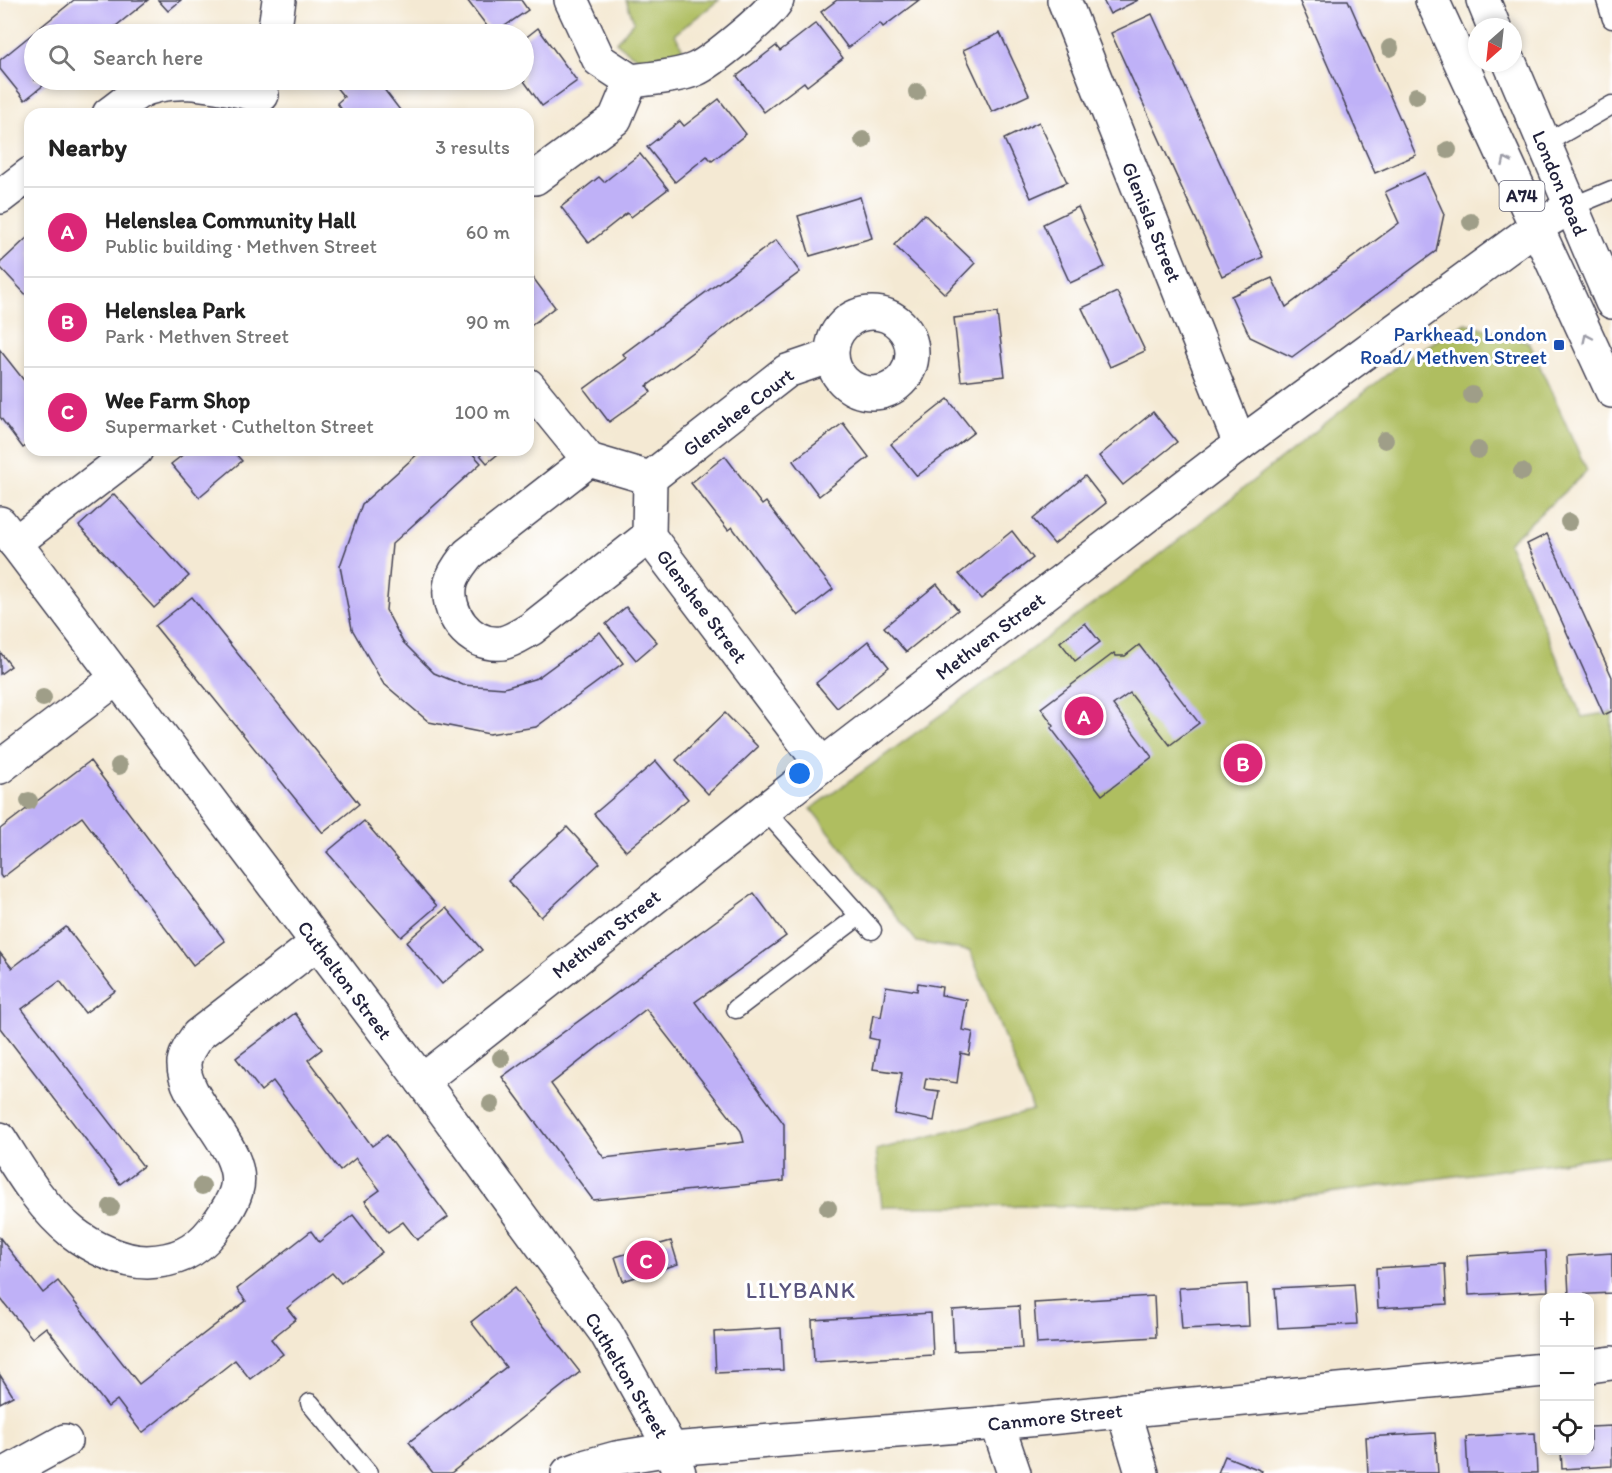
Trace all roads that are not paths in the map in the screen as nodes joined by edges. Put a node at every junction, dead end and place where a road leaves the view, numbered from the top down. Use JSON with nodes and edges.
{"nodes":[{"id":1,"x":279,"y":0,"type":"edge"},
{"id":2,"x":571,"y":0,"type":"edge"},
{"id":3,"x":777,"y":0,"type":"edge"},
{"id":4,"x":1064,"y":0,"type":"edge"},
{"id":5,"x":1432,"y":0,"type":"edge"},
{"id":6,"x":1483,"y":0,"type":"edge"},
{"id":7,"x":1606,"y":0,"type":"edge"},
{"id":8,"x":1490,"y":18,"type":"edge"},
{"id":9,"x":1612,"y":19,"type":"edge"},
{"id":10,"x":275,"y":24,"type":"edge"},
{"id":11,"x":1514,"y":72,"type":"edge"},
{"id":12,"x":631,"y":81,"type":"junction"},
{"id":13,"x":145,"y":90,"type":"edge"},
{"id":14,"x":233,"y":90,"type":"edge"},
{"id":15,"x":264,"y":96,"type":"edge"},
{"id":16,"x":1612,"y":105,"type":"edge"},
{"id":17,"x":117,"y":108,"type":"edge"},
{"id":18,"x":1544,"y":144,"type":"junction"},
{"id":19,"x":535,"y":178,"type":"dead end"},
{"id":20,"x":24,"y":179,"type":"edge"},
{"id":21,"x":1612,"y":190,"type":"edge"},
{"id":22,"x":0,"y":197,"type":"edge"},
{"id":23,"x":1571,"y":207,"type":"junction"},
{"id":24,"x":1536,"y":227,"type":"junction"},
{"id":25,"x":1612,"y":302,"type":"edge"},
{"id":26,"x":831,"y":356,"type":"dead end"},
{"id":27,"x":1612,"y":391,"type":"edge"},
{"id":28,"x":534,"y":392,"type":"edge"},
{"id":29,"x":1240,"y":444,"type":"junction"},
{"id":30,"x":127,"y":456,"type":"edge"},
{"id":31,"x":589,"y":460,"type":"junction"},
{"id":32,"x":650,"y":478,"type":"junction"},
{"id":33,"x":8,"y":533,"type":"edge"},
{"id":34,"x":649,"y":536,"type":"junction"},
{"id":35,"x":117,"y":678,"type":"junction"},
{"id":36,"x":822,"y":765,"type":"junction"},
{"id":37,"x":0,"y":767,"type":"edge"},
{"id":38,"x":765,"y":810,"type":"junction"},
{"id":39,"x":860,"y":916,"type":"junction"},
{"id":40,"x":872,"y":930,"type":"dead end"},
{"id":41,"x":317,"y":943,"type":"junction"},
{"id":42,"x":736,"y":1009,"type":"dead end"},
{"id":43,"x":422,"y":1081,"type":"junction"},
{"id":44,"x":0,"y":1139,"type":"edge"},
{"id":45,"x":1612,"y":1363,"type":"edge"},
{"id":46,"x":1594,"y":1365,"type":"edge"},
{"id":47,"x":1540,"y":1370,"type":"edge"},
{"id":48,"x":310,"y":1404,"type":"dead end"},
{"id":49,"x":1123,"y":1410,"type":"junction"},
{"id":50,"x":998,"y":1423,"type":"junction"},
{"id":51,"x":65,"y":1441,"type":"dead end"},
{"id":52,"x":675,"y":1461,"type":"edge"},
{"id":53,"x":7,"y":1473,"type":"edge"},
{"id":54,"x":368,"y":1473,"type":"edge"},
{"id":55,"x":568,"y":1473,"type":"edge"},
{"id":56,"x":1014,"y":1473,"type":"edge"},
{"id":57,"x":1142,"y":1473,"type":"edge"}],
"edges":[{"from":1,"to":10,"type":"street"},
{"from":2,"to":12,"type":"street"},
{"from":3,"to":12,"type":"street"},
{"from":4,"to":29,"type":"street","name":"Glenisla Street"},
{"from":24,"to":5,"type":"street","name":"London Road","number":"A74","one_way":true},
{"from":6,"to":8,"type":"street"},
{"from":7,"to":9,"type":"lane"},
{"from":11,"to":18,"type":"street","name":"London Road","number":"A74"},
{"from":12,"to":19,"type":"street"},
{"from":13,"to":17,"type":"street"},
{"from":14,"to":15,"type":"street"},
{"from":16,"to":18,"type":"lane"},
{"from":18,"to":23,"type":"street","name":"London Road","number":"A74"},
{"from":20,"to":22,"type":"street"},
{"from":21,"to":23,"type":"lane"},
{"from":23,"to":24,"type":"street","name":"Methven Street"},
{"from":23,"to":25,"type":"street","name":"London Road","number":"A74"},
{"from":27,"to":24,"type":"street","name":"London Road","number":"A74","one_way":true},
{"from":24,"to":29,"type":"street","name":"Methven Street"},
{"from":26,"to":32,"type":"street","name":"Glenshee Court"},
{"from":28,"to":31,"type":"street"},
{"from":29,"to":36,"type":"street","name":"Methven Street"},
{"from":30,"to":33,"type":"street"},
{"from":31,"to":32,"type":"street"},
{"from":31,"to":34,"type":"street"},
{"from":32,"to":34,"type":"street","name":"Glenshee Street"},
{"from":33,"to":35,"type":"street","name":"Cuthelton Street"},
{"from":34,"to":36,"type":"street","name":"Glenshee Street"},
{"from":35,"to":37,"type":"street"},
{"from":35,"to":41,"type":"street","name":"Cuthelton Street"},
{"from":36,"to":38,"type":"street","name":"Methven Street"},
{"from":38,"to":39,"type":"lane"},
{"from":38,"to":43,"type":"street","name":"Methven Street"},
{"from":39,"to":40,"type":"lane"},
{"from":39,"to":42,"type":"lane"},
{"from":41,"to":43,"type":"street","name":"Cuthelton Street"},
{"from":41,"to":44,"type":"street"},
{"from":43,"to":52,"type":"street","name":"Cuthelton Street"},
{"from":45,"to":46,"type":"street"},
{"from":47,"to":49,"type":"street","name":"Canmore Street"},
{"from":48,"to":54,"type":"lane"},
{"from":49,"to":50,"type":"street","name":"Canmore Street"},
{"from":49,"to":57,"type":"street"},
{"from":50,"to":52,"type":"street","name":"Canmore Street"},
{"from":50,"to":56,"type":"street"},
{"from":51,"to":53,"type":"street"},
{"from":52,"to":55,"type":"street","name":"Canmore Street"}]}
